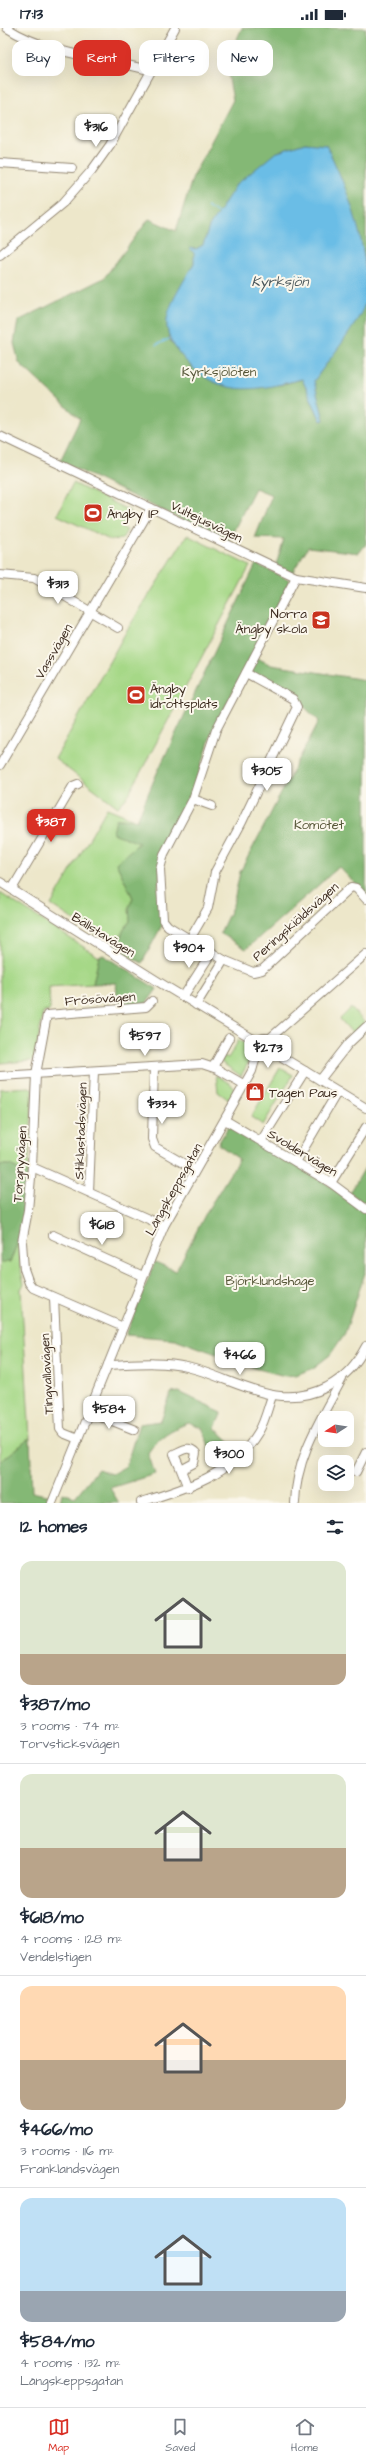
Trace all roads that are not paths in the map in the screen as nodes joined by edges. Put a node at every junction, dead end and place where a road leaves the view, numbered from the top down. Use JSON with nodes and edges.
{"nodes":[{"id":1,"x":7,"y":28,"type":"edge"},
{"id":2,"x":175,"y":28,"type":"edge"},
{"id":3,"x":169,"y":40,"type":"edge"},
{"id":4,"x":139,"y":68,"type":"edge"},
{"id":5,"x":149,"y":76,"type":"edge"},
{"id":6,"x":0,"y":163,"type":"edge"},
{"id":7,"x":72,"y":168,"type":"dead end"},
{"id":8,"x":0,"y":255,"type":"edge"},
{"id":9,"x":0,"y":436,"type":"edge"},
{"id":10,"x":151,"y":508,"type":"junction"},
{"id":11,"x":0,"y":575,"type":"edge"},
{"id":12,"x":296,"y":577,"type":"junction"},
{"id":13,"x":366,"y":588,"type":"edge"},
{"id":14,"x":89,"y":611,"type":"junction"},
{"id":15,"x":118,"y":628,"type":"dead end"},
{"id":16,"x":246,"y":673,"type":"junction"},
{"id":17,"x":0,"y":765,"type":"edge"},
{"id":18,"x":78,"y":784,"type":"dead end"},
{"id":19,"x":193,"y":799,"type":"junction"},
{"id":20,"x":212,"y":806,"type":"dead end"},
{"id":21,"x":0,"y":882,"type":"edge"},
{"id":22,"x":12,"y":889,"type":"junction"},
{"id":23,"x":366,"y":899,"type":"edge"},
{"id":24,"x":190,"y":939,"type":"junction"},
{"id":25,"x":212,"y":952,"type":"junction"},
{"id":26,"x":366,"y":954,"type":"edge"},
{"id":27,"x":224,"y":960,"type":"junction"},
{"id":28,"x":183,"y":997,"type":"junction"},
{"id":29,"x":152,"y":1001,"type":"dead end"},
{"id":30,"x":196,"y":1005,"type":"junction"},
{"id":31,"x":47,"y":1015,"type":"joint"},
{"id":32,"x":366,"y":1027,"type":"edge"},
{"id":33,"x":229,"y":1038,"type":"dead end"},
{"id":34,"x":269,"y":1040,"type":"junction"},
{"id":35,"x":258,"y":1046,"type":"junction"},
{"id":36,"x":270,"y":1052,"type":"junction"},
{"id":37,"x":154,"y":1067,"type":"junction"},
{"id":38,"x":213,"y":1067,"type":"junction"},
{"id":39,"x":94,"y":1070,"type":"junction"},
{"id":40,"x":252,"y":1071,"type":"junction"},
{"id":41,"x":305,"y":1071,"type":"junction"},
{"id":42,"x":36,"y":1074,"type":"junction"},
{"id":43,"x":0,"y":1076,"type":"edge"},
{"id":44,"x":320,"y":1080,"type":"junction"},
{"id":45,"x":245,"y":1085,"type":"junction"},
{"id":46,"x":338,"y":1091,"type":"junction"},
{"id":47,"x":366,"y":1108,"type":"edge"},
{"id":48,"x":225,"y":1120,"type":"junction"},
{"id":49,"x":366,"y":1127,"type":"edge"},
{"id":50,"x":261,"y":1141,"type":"junction"},
{"id":51,"x":296,"y":1162,"type":"junction"},
{"id":52,"x":32,"y":1167,"type":"junction"},
{"id":53,"x":195,"y":1170,"type":"junction"},
{"id":54,"x":331,"y":1183,"type":"junction"},
{"id":55,"x":89,"y":1192,"type":"junction"},
{"id":56,"x":366,"y":1209,"type":"edge"},
{"id":57,"x":164,"y":1226,"type":"junction"},
{"id":58,"x":53,"y":1235,"type":"dead end"},
{"id":59,"x":143,"y":1276,"type":"junction"},
{"id":60,"x":54,"y":1298,"type":"junction"},
{"id":61,"x":123,"y":1327,"type":"junction"},
{"id":62,"x":366,"y":1346,"type":"edge"},
{"id":63,"x":108,"y":1365,"type":"junction"},
{"id":64,"x":342,"y":1379,"type":"junction"},
{"id":65,"x":272,"y":1396,"type":"junction"},
{"id":66,"x":90,"y":1412,"type":"junction"},
{"id":67,"x":135,"y":1430,"type":"dead end"},
{"id":68,"x":78,"y":1439,"type":"junction"},
{"id":69,"x":366,"y":1452,"type":"edge"},
{"id":70,"x":181,"y":1470,"type":"dead end"},
{"id":71,"x":356,"y":1472,"type":"dead end"},
{"id":72,"x":188,"y":1488,"type":"junction"},
{"id":73,"x":141,"y":1502,"type":"edge"},
{"id":74,"x":52,"y":1503,"type":"edge"},
{"id":75,"x":295,"y":1503,"type":"edge"}],
"edges":[{"from":1,"to":4,"type":"street"},
{"from":2,"to":3,"type":"street"},
{"from":5,"to":8,"type":"street"},
{"from":6,"to":7,"type":"street"},
{"from":9,"to":10,"type":"street","name":"Vultejusvägen"},
{"from":10,"to":12,"type":"street","name":"Vultejusvägen"},
{"from":10,"to":14,"type":"street","name":"Vassvägen"},
{"from":11,"to":14,"type":"street"},
{"from":12,"to":13,"type":"street","name":"Vultejusvägen"},
{"from":12,"to":16,"type":"street","name":"Peringskiöldsvägen"},
{"from":14,"to":15,"type":"street"},
{"from":14,"to":17,"type":"street","name":"Vassvägen"},
{"from":16,"to":19,"type":"street","name":"Peringskiöldsvägen"},
{"from":16,"to":24,"type":"street"},
{"from":18,"to":22,"type":"street"},
{"from":19,"to":20,"type":"street"},
{"from":19,"to":24,"type":"street","name":"Peringskiöldsvägen"},
{"from":21,"to":22,"type":"street","name":"Bällstavägen"},
{"from":22,"to":28,"type":"street","name":"Bällstavägen"},
{"from":23,"to":27,"type":"street","name":"Peringskiöldsvägen"},
{"from":24,"to":25,"type":"street","name":"Peringskiöldsvägen"},
{"from":25,"to":27,"type":"street","name":"Peringskiöldsvägen"},
{"from":25,"to":28,"type":"street"},
{"from":26,"to":34,"type":"street"},
{"from":27,"to":30,"type":"street"},
{"from":28,"to":30,"type":"street","name":"Bällstavägen"},
{"from":29,"to":31,"type":"street","name":"Frösövägen"},
{"from":30,"to":35,"type":"street","name":"Bällstavägen"},
{"from":31,"to":42,"type":"street","name":"Torgnyvägen"},
{"from":32,"to":44,"type":"street"},
{"from":33,"to":38,"type":"street"},
{"from":34,"to":35,"type":"street"},
{"from":34,"to":36,"type":"street"},
{"from":35,"to":36,"type":"street","name":"Bällstavägen"},
{"from":35,"to":40,"type":"street","name":"Långskeppsgatan"},
{"from":36,"to":40,"type":"street","name":"Långskeppsgatan"},
{"from":36,"to":41,"type":"street","name":"Bällstavägen"},
{"from":37,"to":38,"type":"street"},
{"from":37,"to":39,"type":"street"},
{"from":37,"to":53,"type":"street"},
{"from":38,"to":45,"type":"street"},
{"from":39,"to":42,"type":"street"},
{"from":39,"to":55,"type":"street","name":"Stiklastadsvägen"},
{"from":40,"to":45,"type":"street","name":"Långskeppsgatan"},
{"from":41,"to":44,"type":"street","name":"Bällstavägen"},
{"from":41,"to":50,"type":"street"},
{"from":42,"to":43,"type":"street"},
{"from":42,"to":52,"type":"street","name":"Torgnyvägen"},
{"from":44,"to":46,"type":"street","name":"Bällstavägen"},
{"from":45,"to":48,"type":"street","name":"Långskeppsgatan"},
{"from":46,"to":47,"type":"street","name":"Bällstavägen"},
{"from":46,"to":51,"type":"street"},
{"from":48,"to":50,"type":"street","name":"Svoldervägen"},
{"from":48,"to":53,"type":"street","name":"Långskeppsgatan"},
{"from":49,"to":54,"type":"street"},
{"from":50,"to":51,"type":"street","name":"Svoldervägen"},
{"from":51,"to":54,"type":"street","name":"Svoldervägen"},
{"from":52,"to":55,"type":"street"},
{"from":52,"to":60,"type":"street","name":"Torgnyvägen"},
{"from":53,"to":57,"type":"street","name":"Långskeppsgatan"},
{"from":54,"to":56,"type":"street","name":"Svoldervägen"},
{"from":55,"to":57,"type":"street"},
{"from":57,"to":59,"type":"street","name":"Långskeppsgatan"},
{"from":58,"to":59,"type":"street"},
{"from":59,"to":61,"type":"street","name":"Långskeppsgatan"},
{"from":60,"to":61,"type":"street","name":"Torgnyvägen"},
{"from":60,"to":68,"type":"street","name":"Tingvallavägen"},
{"from":61,"to":63,"type":"street","name":"Långskeppsgatan"},
{"from":62,"to":64,"type":"street"},
{"from":63,"to":65,"type":"street"},
{"from":63,"to":66,"type":"street","name":"Långskeppsgatan"},
{"from":64,"to":65,"type":"street"},
{"from":64,"to":75,"type":"street"},
{"from":65,"to":72,"type":"street"},
{"from":66,"to":67,"type":"street"},
{"from":66,"to":68,"type":"street","name":"Långskeppsgatan"},
{"from":68,"to":74,"type":"street","name":"Långskeppsgatan"},
{"from":69,"to":71,"type":"street"},
{"from":70,"to":72,"type":"street"},
{"from":72,"to":73,"type":"street"}]}
